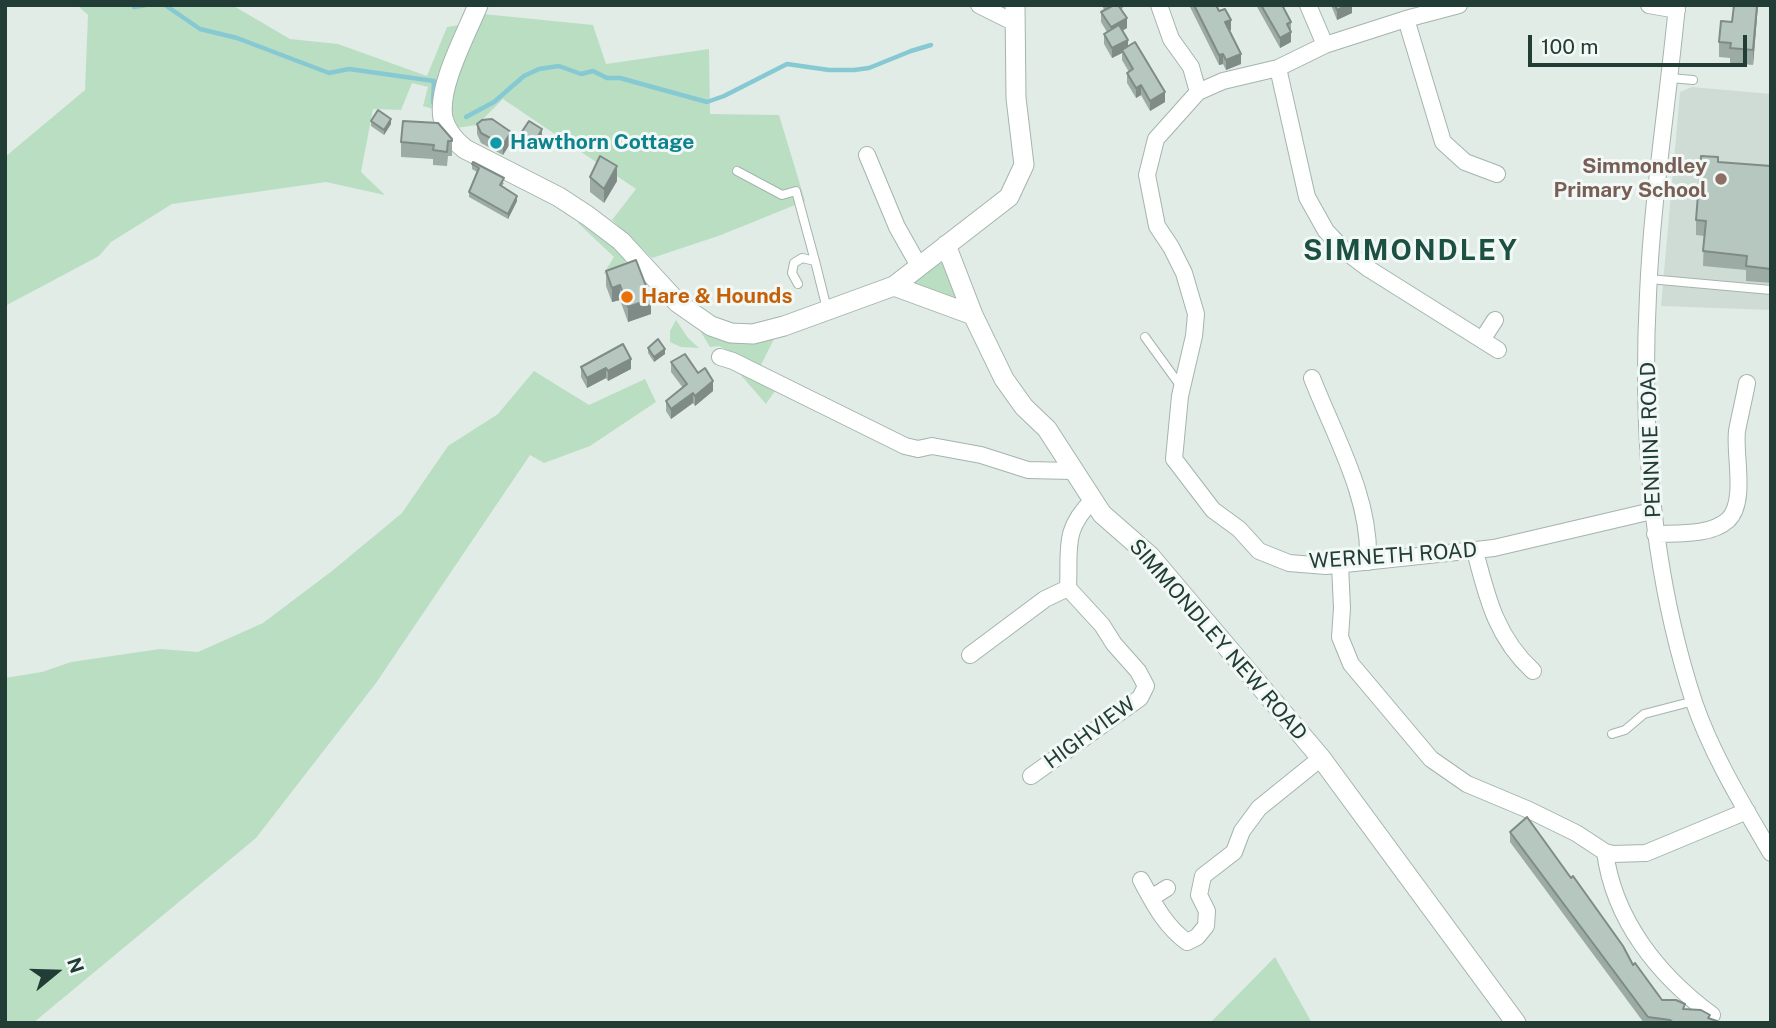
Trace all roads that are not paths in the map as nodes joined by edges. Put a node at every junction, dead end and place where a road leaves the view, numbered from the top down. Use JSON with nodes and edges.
{"nodes":[{"id":1,"x":478,"y":5,"type":"edge"},
{"id":2,"x":979,"y":5,"type":"edge"},
{"id":3,"x":1158,"y":5,"type":"edge"},
{"id":4,"x":1308,"y":5,"type":"edge"},
{"id":5,"x":1649,"y":5,"type":"edge"},
{"id":6,"x":1452,"y":6,"type":"edge"},
{"id":7,"x":1677,"y":7,"type":"edge"},
{"id":8,"x":1015,"y":14,"type":"edge"},
{"id":9,"x":1406,"y":19,"type":"junction"},
{"id":10,"x":1325,"y":45,"type":"junction"},
{"id":11,"x":1278,"y":68,"type":"junction"},
{"id":12,"x":1670,"y":79,"type":"junction"},
{"id":13,"x":1693,"y":80,"type":"dead end"},
{"id":14,"x":1198,"y":92,"type":"junction"},
{"id":15,"x":867,"y":155,"type":"dead end"},
{"id":16,"x":737,"y":171,"type":"dead end"},
{"id":17,"x":1497,"y":174,"type":"dead end"},
{"id":18,"x":946,"y":245,"type":"junction"},
{"id":19,"x":815,"y":261,"type":"junction"},
{"id":20,"x":919,"y":266,"type":"junction"},
{"id":21,"x":1649,"y":279,"type":"junction"},
{"id":22,"x":798,"y":284,"type":"dead end"},
{"id":23,"x":894,"y":286,"type":"junction"},
{"id":24,"x":1771,"y":290,"type":"edge"},
{"id":25,"x":827,"y":309,"type":"junction"},
{"id":26,"x":973,"y":315,"type":"junction"},
{"id":27,"x":1494,"y":320,"type":"dead end"},
{"id":28,"x":1145,"y":337,"type":"dead end"},
{"id":29,"x":1482,"y":340,"type":"junction"},
{"id":30,"x":1498,"y":350,"type":"dead end"},
{"id":31,"x":720,"y":357,"type":"dead end"},
{"id":32,"x":1312,"y":378,"type":"dead end"},
{"id":33,"x":1747,"y":383,"type":"dead end"},
{"id":34,"x":1182,"y":388,"type":"junction"},
{"id":35,"x":1072,"y":471,"type":"junction"},
{"id":36,"x":1093,"y":500,"type":"junction"},
{"id":37,"x":1652,"y":511,"type":"junction"},
{"id":38,"x":1655,"y":534,"type":"junction"},
{"id":39,"x":1475,"y":551,"type":"junction"},
{"id":40,"x":1368,"y":562,"type":"junction"},
{"id":41,"x":1340,"y":565,"type":"junction"},
{"id":42,"x":1068,"y":588,"type":"junction"},
{"id":43,"x":970,"y":655,"type":"dead end"},
{"id":44,"x":1532,"y":671,"type":"dead end"},
{"id":45,"x":1694,"y":701,"type":"junction"},
{"id":46,"x":1612,"y":734,"type":"dead end"},
{"id":47,"x":1321,"y":758,"type":"junction"},
{"id":48,"x":1031,"y":776,"type":"dead end"},
{"id":49,"x":1747,"y":811,"type":"junction"},
{"id":50,"x":1605,"y":852,"type":"junction"},
{"id":51,"x":1771,"y":853,"type":"edge"},
{"id":52,"x":1141,"y":880,"type":"dead end"},
{"id":53,"x":1167,"y":888,"type":"dead end"},
{"id":54,"x":1151,"y":898,"type":"junction"},
{"id":55,"x":1712,"y":1015,"type":"edge"},
{"id":56,"x":1516,"y":1023,"type":"edge"}],
"edges":[{"from":1,"to":25,"type":"street"},
{"from":2,"to":8,"type":"street"},
{"from":3,"to":14,"type":"street"},
{"from":4,"to":10,"type":"street"},
{"from":5,"to":7,"type":"street"},
{"from":6,"to":9,"type":"street","name":"WERNETH ROAD"},
{"from":7,"to":12,"type":"street","name":"PENNINE ROAD"},
{"from":8,"to":18,"type":"street"},
{"from":9,"to":10,"type":"street","name":"WERNETH ROAD"},
{"from":9,"to":17,"type":"street"},
{"from":10,"to":11,"type":"street","name":"WERNETH ROAD"},
{"from":11,"to":14,"type":"street","name":"WERNETH ROAD"},
{"from":11,"to":29,"type":"street"},
{"from":12,"to":13,"type":"lane"},
{"from":12,"to":21,"type":"street","name":"PENNINE ROAD"},
{"from":14,"to":34,"type":"street","name":"WERNETH ROAD"},
{"from":15,"to":20,"type":"street"},
{"from":16,"to":19,"type":"lane"},
{"from":18,"to":20,"type":"street"},
{"from":18,"to":26,"type":"street","name":"SIMMONDLEY NEW ROAD"},
{"from":19,"to":22,"type":"lane"},
{"from":19,"to":25,"type":"lane"},
{"from":20,"to":23,"type":"street"},
{"from":21,"to":24,"type":"lane"},
{"from":21,"to":37,"type":"street","name":"PENNINE ROAD"},
{"from":23,"to":25,"type":"street"},
{"from":23,"to":26,"type":"street"},
{"from":26,"to":35,"type":"street","name":"SIMMONDLEY NEW ROAD"},
{"from":27,"to":29,"type":"street"},
{"from":28,"to":34,"type":"lane"},
{"from":29,"to":30,"type":"street"},
{"from":31,"to":35,"type":"street"},
{"from":32,"to":40,"type":"street"},
{"from":33,"to":38,"type":"street"},
{"from":34,"to":41,"type":"street","name":"WERNETH ROAD"},
{"from":35,"to":36,"type":"street","name":"SIMMONDLEY NEW ROAD"},
{"from":36,"to":42,"type":"street"},
{"from":36,"to":47,"type":"street","name":"SIMMONDLEY NEW ROAD"},
{"from":37,"to":38,"type":"street","name":"PENNINE ROAD"},
{"from":37,"to":39,"type":"street","name":"WERNETH ROAD"},
{"from":38,"to":45,"type":"street","name":"PENNINE ROAD"},
{"from":39,"to":40,"type":"street","name":"WERNETH ROAD"},
{"from":39,"to":44,"type":"street"},
{"from":40,"to":41,"type":"street","name":"WERNETH ROAD"},
{"from":41,"to":50,"type":"street"},
{"from":42,"to":43,"type":"street"},
{"from":42,"to":48,"type":"street","name":"HIGHVIEW"},
{"from":45,"to":46,"type":"lane"},
{"from":45,"to":49,"type":"street","name":"PENNINE ROAD"},
{"from":47,"to":54,"type":"street"},
{"from":47,"to":56,"type":"street","name":"SIMMONDLEY NEW ROAD"},
{"from":49,"to":50,"type":"street"},
{"from":49,"to":51,"type":"street","name":"PENNINE ROAD"},
{"from":50,"to":55,"type":"street"},
{"from":52,"to":54,"type":"street"},
{"from":53,"to":54,"type":"street"}]}
